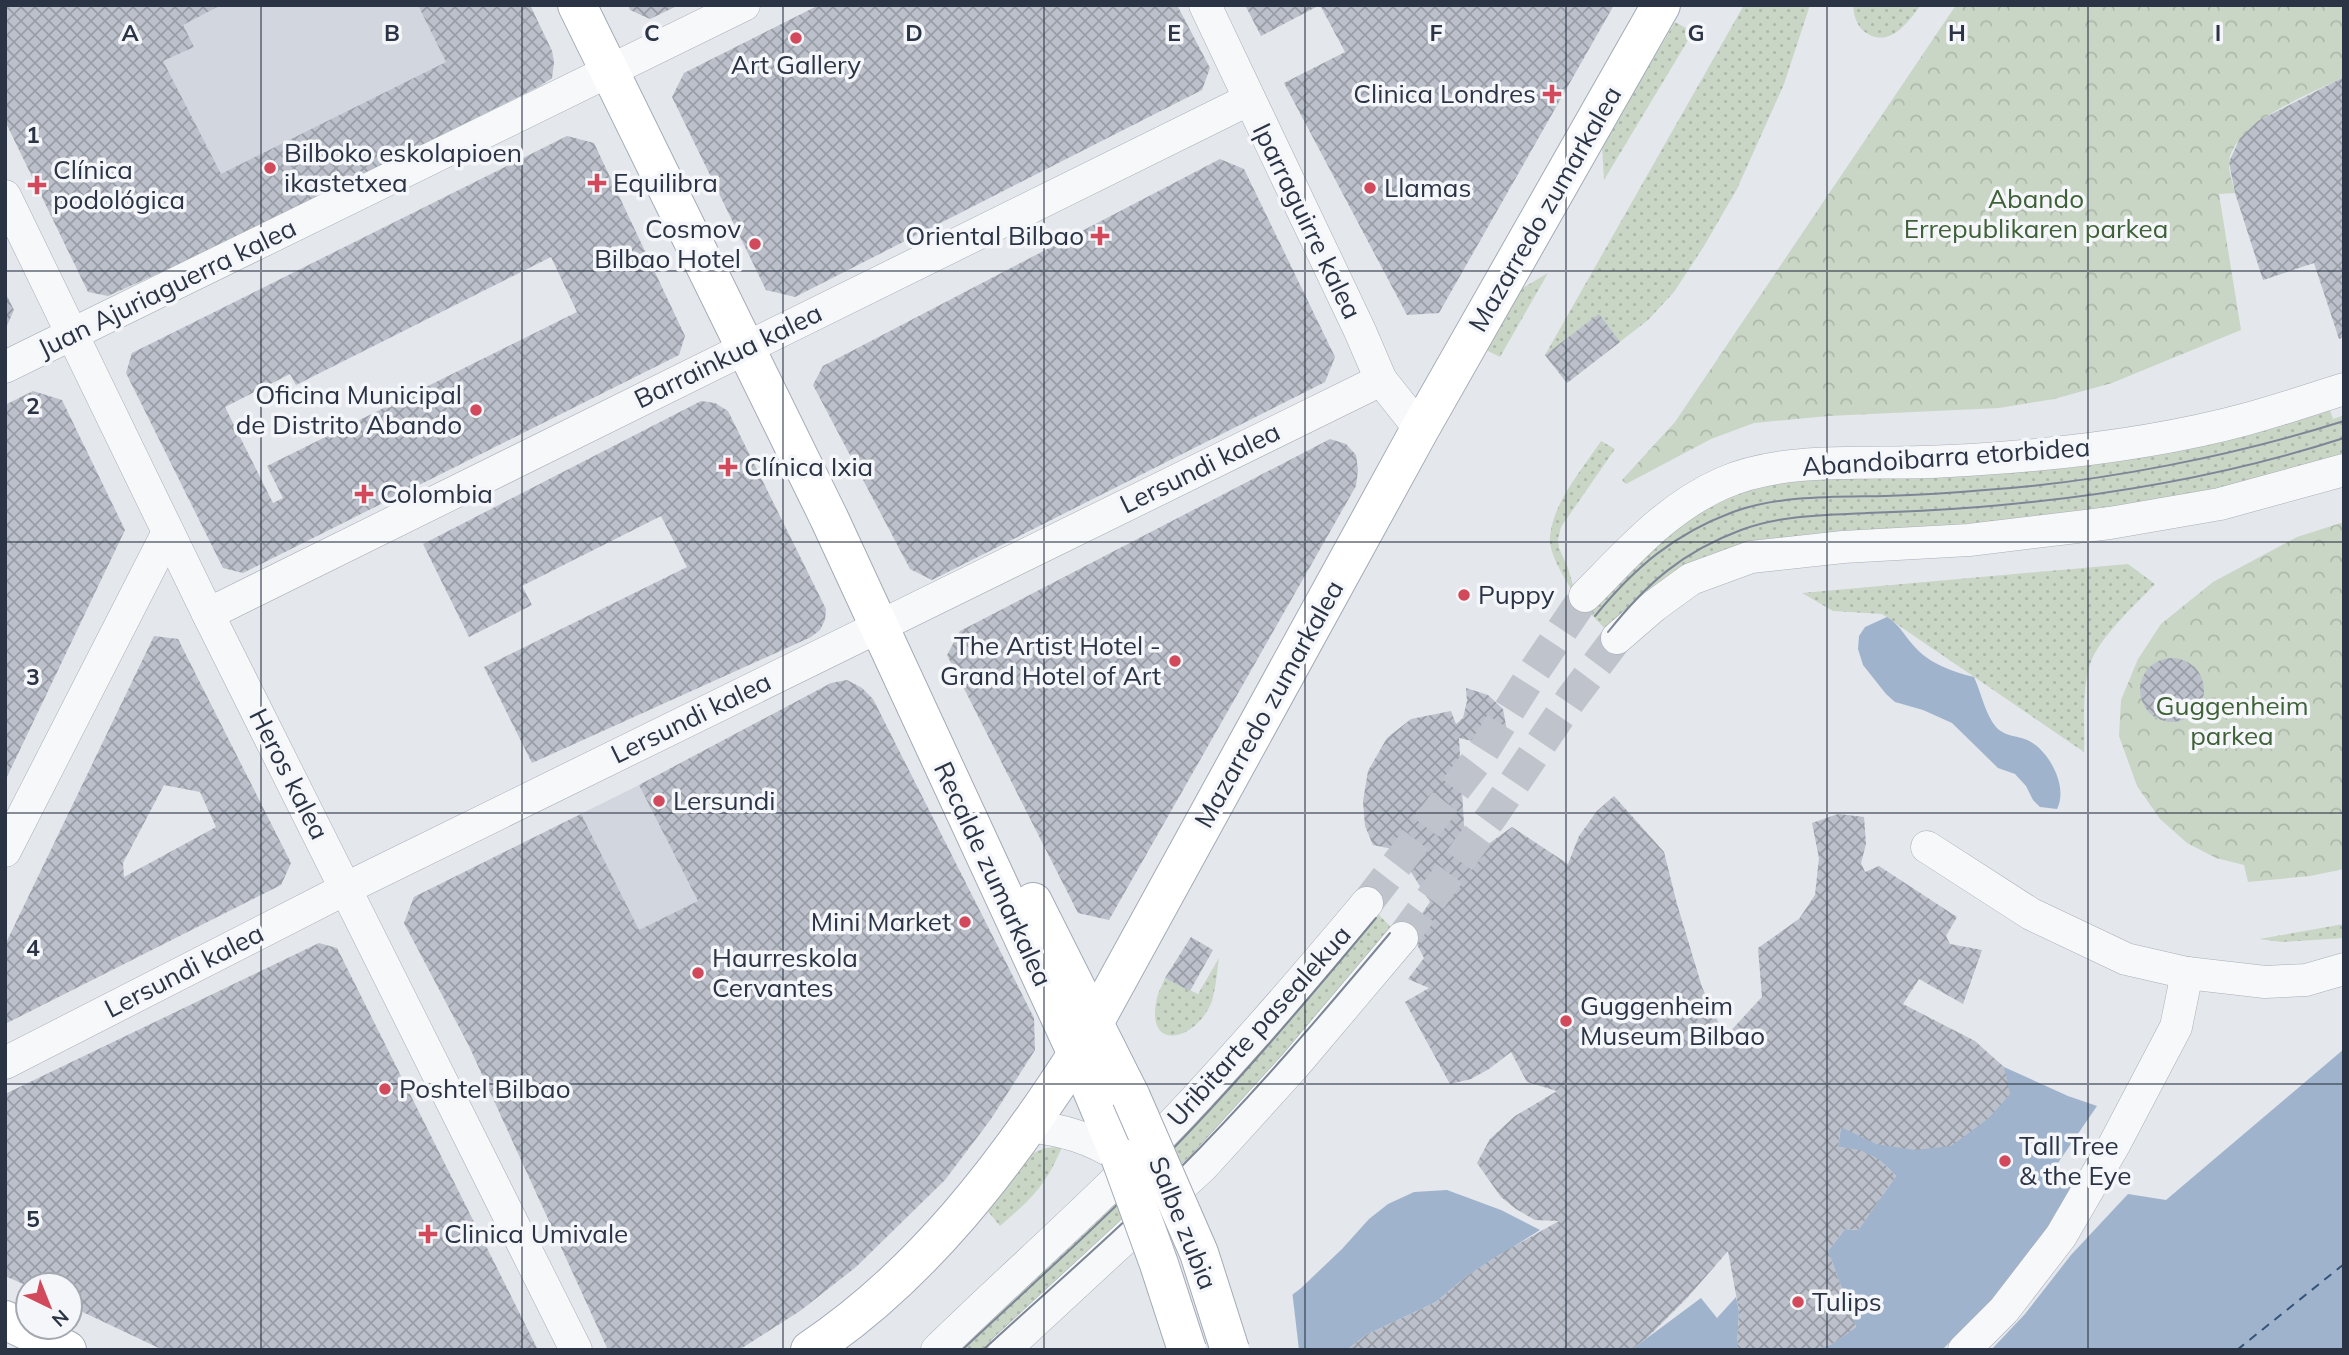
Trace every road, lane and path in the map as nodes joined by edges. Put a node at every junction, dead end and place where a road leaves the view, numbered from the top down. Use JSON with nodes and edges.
{"nodes":[{"id":1,"x":577,"y":5,"type":"edge"},
{"id":2,"x":744,"y":5,"type":"edge"},
{"id":3,"x":1205,"y":5,"type":"edge"},
{"id":4,"x":1661,"y":5,"type":"edge"},
{"id":5,"x":608,"y":71,"type":"junction"},
{"id":6,"x":1248,"y":100,"type":"junction"},
{"id":7,"x":5,"y":196,"type":"edge"},
{"id":8,"x":72,"y":335,"type":"junction"},
{"id":9,"x":745,"y":348,"type":"junction"},
{"id":10,"x":5,"y":367,"type":"edge"},
{"id":11,"x":1381,"y":380,"type":"junction"},
{"id":12,"x":2344,"y":389,"type":"edge"},
{"id":13,"x":1420,"y":429,"type":"junction"},
{"id":14,"x":2344,"y":470,"type":"edge"},
{"id":15,"x":168,"y":531,"type":"junction"},
{"id":16,"x":1585,"y":596,"type":"tunnel mouth"},
{"id":17,"x":208,"y":614,"type":"junction"},
{"id":18,"x":877,"y":626,"type":"junction"},
{"id":19,"x":1617,"y":638,"type":"tunnel mouth"},
{"id":20,"x":1927,"y":847,"type":"dead end"},
{"id":21,"x":5,"y":851,"type":"edge"},
{"id":22,"x":347,"y":888,"type":"junction"},
{"id":23,"x":1367,"y":903,"type":"tunnel mouth"},
{"id":24,"x":1402,"y":938,"type":"tunnel mouth"},
{"id":25,"x":2344,"y":969,"type":"edge"},
{"id":26,"x":2187,"y":973,"type":"junction"},
{"id":27,"x":1086,"y":1038,"type":"junction"},
{"id":28,"x":5,"y":1063,"type":"edge"},
{"id":29,"x":1119,"y":1110,"type":"junction"},
{"id":30,"x":1029,"y":1126,"type":"junction"},
{"id":31,"x":1120,"y":1157,"type":"junction"},
{"id":32,"x":5,"y":1320,"type":"edge"},
{"id":33,"x":67,"y":1350,"type":"edge"},
{"id":34,"x":576,"y":1350,"type":"edge"},
{"id":35,"x":810,"y":1350,"type":"edge"},
{"id":36,"x":937,"y":1350,"type":"edge"},
{"id":37,"x":1004,"y":1350,"type":"edge"},
{"id":38,"x":1187,"y":1350,"type":"edge"},
{"id":39,"x":1230,"y":1350,"type":"edge"},
{"id":40,"x":1964,"y":1350,"type":"edge"}],
"edges":[{"from":1,"to":5,"type":"main road","name":"Recalde zumarkalea"},
{"from":2,"to":5,"type":"street","name":"Juan Ajuriaguerra kalea"},
{"from":3,"to":6,"type":"street","name":"Iparraguirre kalea"},
{"from":4,"to":13,"type":"main road","name":"Mazarredo zumarkalea"},
{"from":5,"to":8,"type":"street","name":"Juan Ajuriaguerra kalea"},
{"from":5,"to":9,"type":"main road","name":"Recalde zumarkalea"},
{"from":6,"to":9,"type":"street","name":"Barrainkua kalea"},
{"from":6,"to":11,"type":"street","name":"Iparraguirre kalea"},
{"from":7,"to":8,"type":"street","name":"Heros kalea"},
{"from":8,"to":10,"type":"street","name":"Juan Ajuriaguerra kalea"},
{"from":8,"to":15,"type":"street","name":"Heros kalea"},
{"from":9,"to":17,"type":"street","name":"Barrainkua kalea"},
{"from":9,"to":18,"type":"main road","name":"Recalde zumarkalea"},
{"from":11,"to":13,"type":"street","name":"Iparraguirre kalea"},
{"from":11,"to":18,"type":"street","name":"Lersundi kalea"},
{"from":12,"to":16,"type":"street","name":"Abandoibarra etorbidea"},
{"from":13,"to":27,"type":"main road","name":"Mazarredo zumarkalea"},
{"from":14,"to":19,"type":"street"},
{"from":15,"to":17,"type":"street","name":"Heros kalea"},
{"from":15,"to":21,"type":"street"},
{"from":17,"to":22,"type":"street","name":"Heros kalea"},
{"from":18,"to":22,"type":"street","name":"Lersundi kalea"},
{"from":18,"to":27,"type":"main road","name":"Recalde zumarkalea"},
{"from":20,"to":26,"type":"street"},
{"from":22,"to":28,"type":"street","name":"Lersundi kalea"},
{"from":22,"to":34,"type":"street","name":"Heros kalea"},
{"from":23,"to":36,"type":"street","name":"Uribitarte pasealekua"},
{"from":24,"to":37,"type":"street","name":"Uribitarte pasealekua"},
{"from":25,"to":26,"type":"street"},
{"from":26,"to":40,"type":"street"},
{"from":27,"to":29,"type":"main road","name":"Recalde zumarkalea"},
{"from":27,"to":30,"type":"main road","name":"Mazarredo zumarkalea"},
{"from":29,"to":31,"type":"main road","name":"Salbe zubia"},
{"from":29,"to":39,"type":"main road","name":"Salbe zubia","bridge":true},
{"from":30,"to":31,"type":"street"},
{"from":30,"to":35,"type":"main road","name":"Mazarredo zumarkalea"},
{"from":31,"to":38,"type":"main road","name":"Salbe zubia","bridge":true},
{"from":32,"to":33,"type":"main road"}]}
